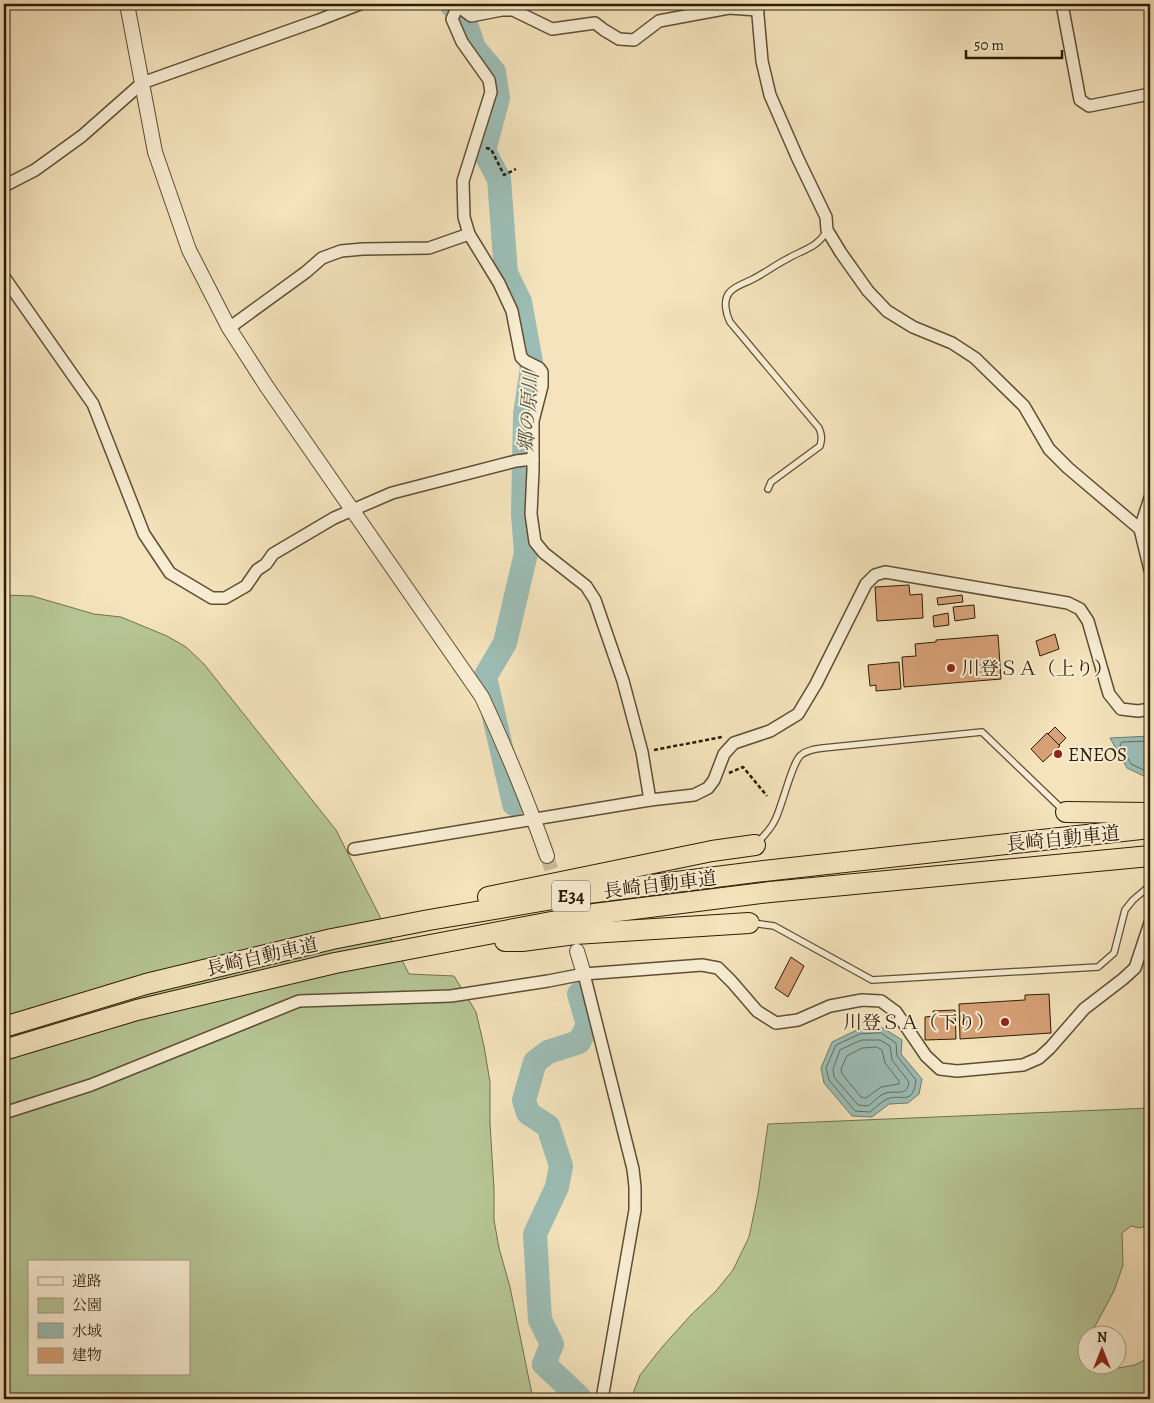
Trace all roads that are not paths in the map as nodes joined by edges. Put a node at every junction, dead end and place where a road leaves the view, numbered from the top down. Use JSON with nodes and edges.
{"nodes":[{"id":1,"x":127,"y":4,"type":"edge"},
{"id":2,"x":360,"y":4,"type":"edge"},
{"id":3,"x":1062,"y":4,"type":"edge"},
{"id":4,"x":458,"y":5,"type":"edge"},
{"id":5,"x":758,"y":7,"type":"edge"},
{"id":6,"x":142,"y":83,"type":"junction"},
{"id":7,"x":1150,"y":94,"type":"edge"},
{"id":8,"x":4,"y":186,"type":"edge"},
{"id":9,"x":827,"y":230,"type":"junction"},
{"id":10,"x":469,"y":234,"type":"junction"},
{"id":11,"x":4,"y":277,"type":"edge"},
{"id":12,"x":229,"y":328,"type":"junction"},
{"id":13,"x":533,"y":459,"type":"junction"},
{"id":14,"x":768,"y":489,"type":"dead end"},
{"id":15,"x":1150,"y":498,"type":"edge"},
{"id":16,"x":353,"y":511,"type":"junction"},
{"id":17,"x":1140,"y":529,"type":"junction"},
{"id":18,"x":1150,"y":570,"type":"edge"},
{"id":19,"x":1150,"y":708,"type":"edge"},
{"id":20,"x":650,"y":800,"type":"junction"},
{"id":21,"x":1066,"y":812,"type":"joint"},
{"id":22,"x":1150,"y":813,"type":"edge"},
{"id":23,"x":534,"y":819,"type":"junction"},
{"id":24,"x":1150,"y":828,"type":"edge"},
{"id":25,"x":755,"y":845,"type":"joint"},
{"id":26,"x":354,"y":849,"type":"dead end"},
{"id":27,"x":546,"y":856,"type":"tunnel mouth"},
{"id":28,"x":1150,"y":856,"type":"edge"},
{"id":29,"x":1150,"y":888,"type":"edge"},
{"id":30,"x":750,"y":923,"type":"joint"},
{"id":31,"x":1150,"y":923,"type":"edge"},
{"id":32,"x":332,"y":939,"type":"junction"},
{"id":33,"x":434,"y":944,"type":"junction"},
{"id":34,"x":577,"y":950,"type":"dead end"},
{"id":35,"x":584,"y":974,"type":"junction"},
{"id":36,"x":4,"y":1028,"type":"edge"},
{"id":37,"x":4,"y":1050,"type":"edge"},
{"id":38,"x":4,"y":1113,"type":"edge"},
{"id":39,"x":602,"y":1399,"type":"edge"}],
"edges":[{"from":1,"to":6,"type":"street"},
{"from":2,"to":6,"type":"street"},
{"from":3,"to":7,"type":"street"},
{"from":4,"to":5,"type":"street"},
{"from":4,"to":10,"type":"street"},
{"from":5,"to":9,"type":"street"},
{"from":6,"to":8,"type":"street"},
{"from":6,"to":12,"type":"street"},
{"from":9,"to":14,"type":"lane"},
{"from":9,"to":17,"type":"street"},
{"from":10,"to":12,"type":"street"},
{"from":10,"to":13,"type":"street"},
{"from":11,"to":16,"type":"street"},
{"from":12,"to":16,"type":"street"},
{"from":13,"to":16,"type":"street"},
{"from":13,"to":20,"type":"street"},
{"from":15,"to":17,"type":"street"},
{"from":16,"to":23,"type":"street"},
{"from":17,"to":18,"type":"street"},
{"from":19,"to":20,"type":"street"},
{"from":20,"to":23,"type":"street"},
{"from":21,"to":22,"type":"highway"},
{"from":21,"to":25,"type":"lane"},
{"from":23,"to":26,"type":"street"},
{"from":23,"to":27,"type":"street"},
{"from":24,"to":32,"type":"highway","name":"長崎自動車道","number":"E34"},
{"from":25,"to":32,"type":"highway"},
{"from":28,"to":33,"type":"highway","name":"長崎自動車道","number":"E34"},
{"from":29,"to":30,"type":"lane"},
{"from":30,"to":33,"type":"highway"},
{"from":31,"to":35,"type":"street"},
{"from":32,"to":36,"type":"highway","name":"長崎自動車道","number":"E34"},
{"from":33,"to":37,"type":"highway","name":"長崎自動車道","number":"E34"},
{"from":34,"to":35,"type":"street"},
{"from":35,"to":38,"type":"street"},
{"from":35,"to":39,"type":"street"}]}
